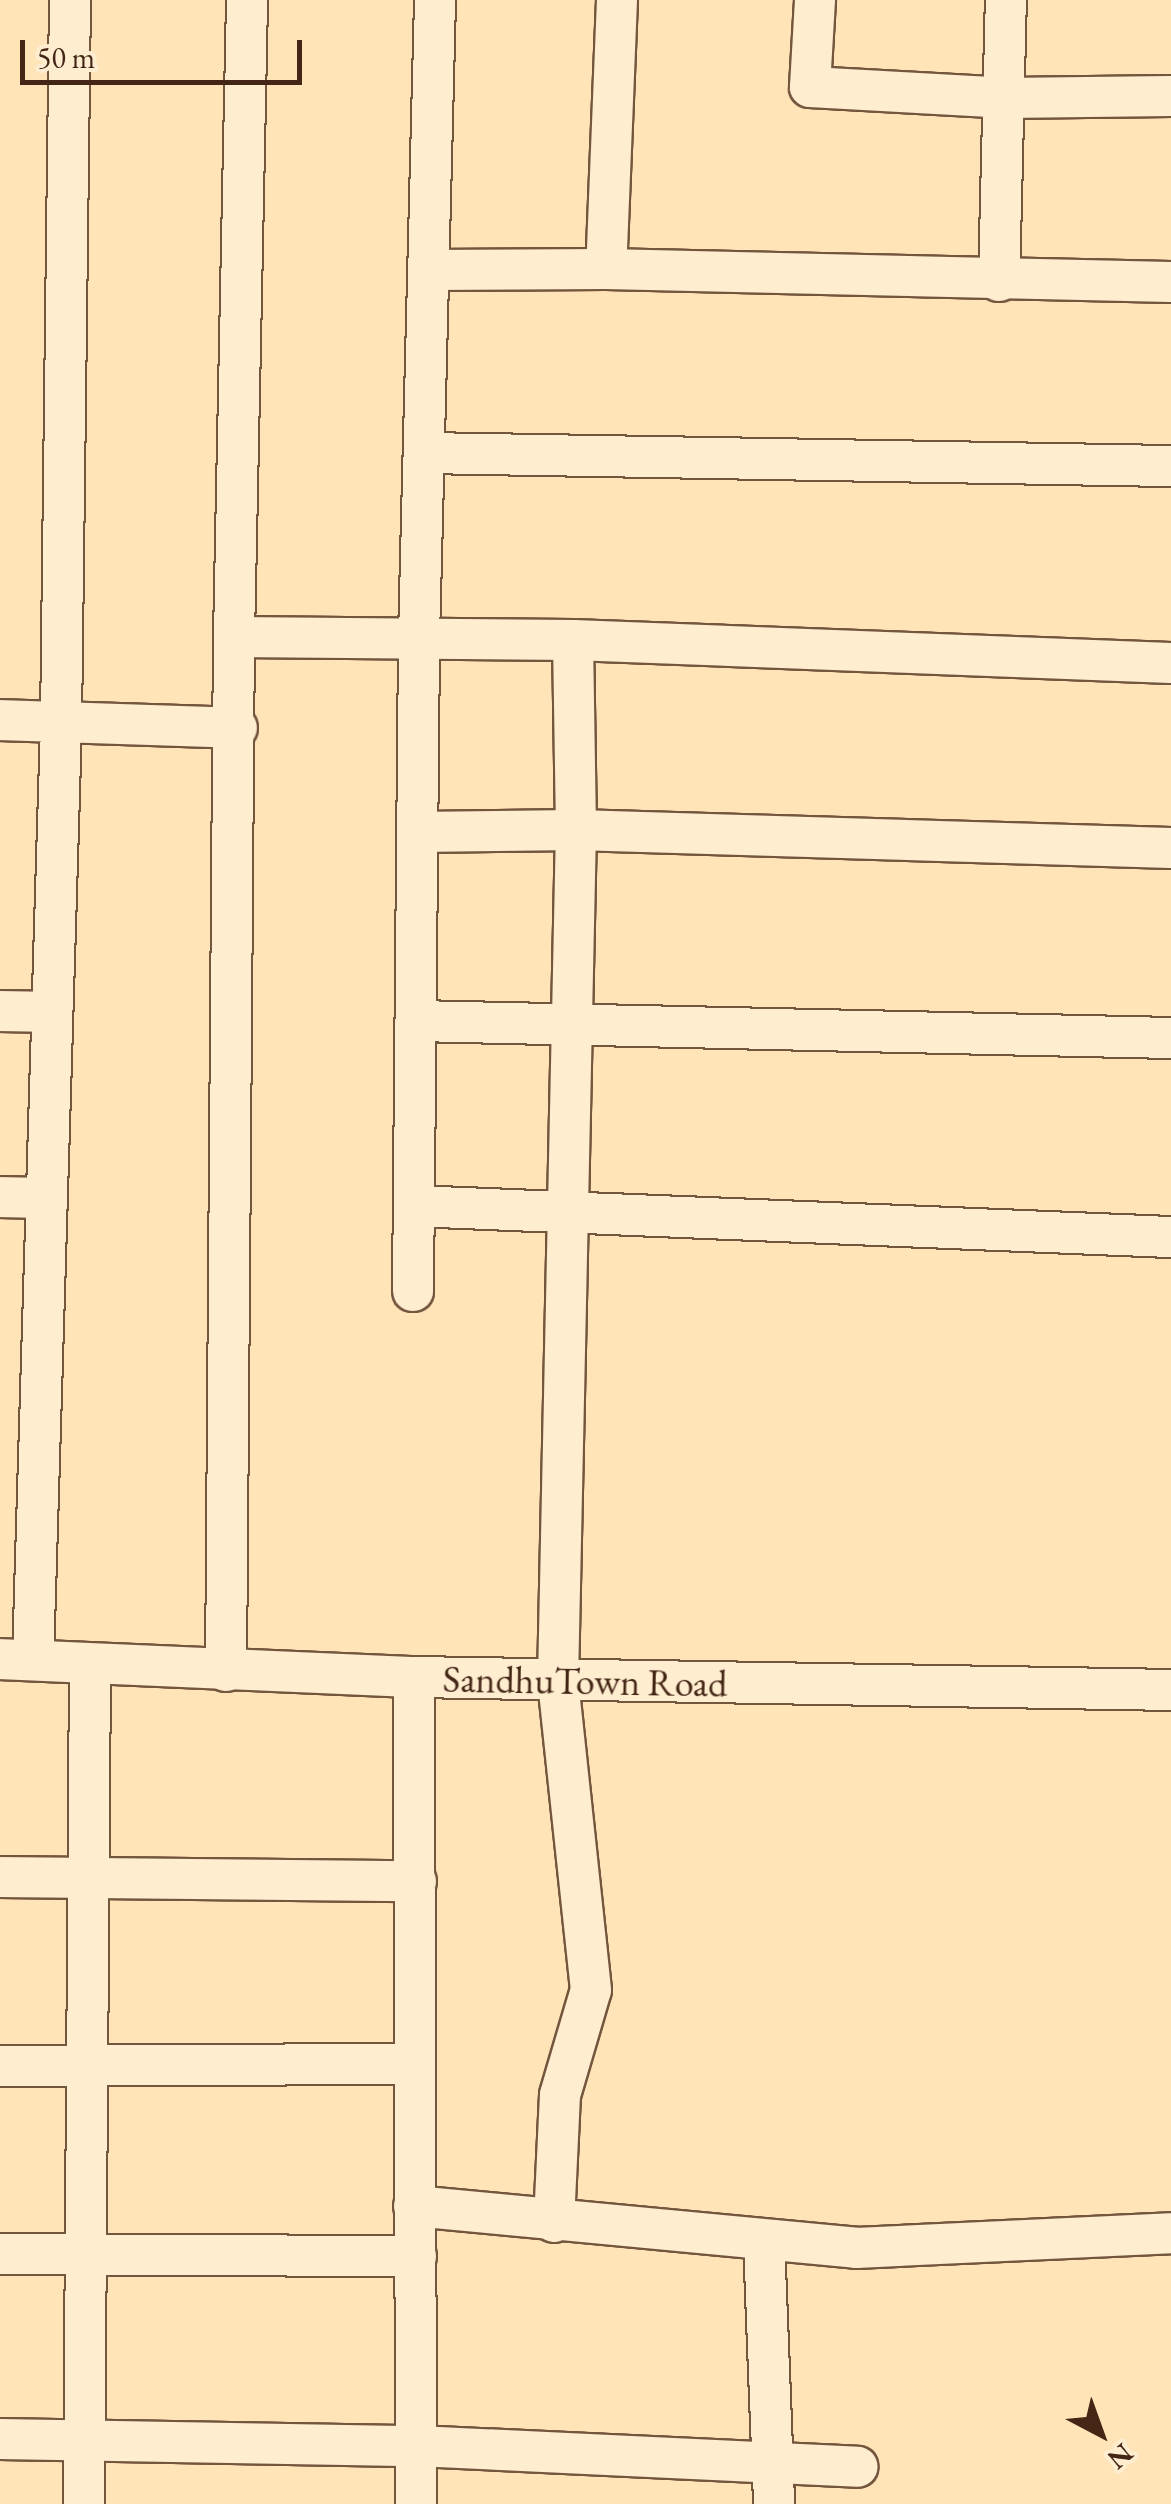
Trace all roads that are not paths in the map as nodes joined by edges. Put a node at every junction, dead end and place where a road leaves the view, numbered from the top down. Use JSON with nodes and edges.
{"nodes":[{"id":1,"x":70,"y":0,"type":"edge"},
{"id":2,"x":247,"y":0,"type":"edge"},
{"id":3,"x":435,"y":0,"type":"edge"},
{"id":4,"x":618,"y":0,"type":"edge"},
{"id":5,"x":815,"y":0,"type":"edge"},
{"id":6,"x":1006,"y":0,"type":"edge"},
{"id":7,"x":1171,"y":96,"type":"edge"},
{"id":8,"x":1004,"y":98,"type":"junction"},
{"id":9,"x":606,"y":268,"type":"junction"},
{"id":10,"x":428,"y":270,"type":"junction"},
{"id":11,"x":999,"y":282,"type":"junction"},
{"id":12,"x":1171,"y":282,"type":"edge"},
{"id":13,"x":424,"y":453,"type":"junction"},
{"id":14,"x":1171,"y":466,"type":"edge"},
{"id":15,"x":234,"y":636,"type":"junction"},
{"id":16,"x":418,"y":636,"type":"junction"},
{"id":17,"x":574,"y":640,"type":"junction"},
{"id":18,"x":1171,"y":662,"type":"edge"},
{"id":19,"x":0,"y":720,"type":"edge"},
{"id":20,"x":61,"y":724,"type":"junction"},
{"id":21,"x":237,"y":728,"type":"junction"},
{"id":22,"x":576,"y":830,"type":"junction"},
{"id":23,"x":417,"y":832,"type":"junction"},
{"id":24,"x":1171,"y":848,"type":"edge"},
{"id":25,"x":0,"y":1011,"type":"edge"},
{"id":26,"x":51,"y":1012,"type":"junction"},
{"id":27,"x":416,"y":1021,"type":"junction"},
{"id":28,"x":572,"y":1025,"type":"junction"},
{"id":29,"x":1171,"y":1038,"type":"edge"},
{"id":30,"x":0,"y":1197,"type":"edge"},
{"id":31,"x":46,"y":1198,"type":"junction"},
{"id":32,"x":414,"y":1206,"type":"junction"},
{"id":33,"x":568,"y":1212,"type":"junction"},
{"id":34,"x":1171,"y":1237,"type":"edge"},
{"id":35,"x":414,"y":1291,"type":"dead end"},
{"id":36,"x":16,"y":1659,"type":"edge"},
{"id":37,"x":90,"y":1667,"type":"junction"},
{"id":38,"x":226,"y":1671,"type":"junction"},
{"id":39,"x":414,"y":1678,"type":"junction"},
{"id":40,"x":558,"y":1680,"type":"junction"},
{"id":41,"x":1171,"y":1690,"type":"edge"},
{"id":42,"x":0,"y":1878,"type":"edge"},
{"id":43,"x":88,"y":1881,"type":"junction"},
{"id":44,"x":416,"y":1881,"type":"junction"},
{"id":45,"x":414,"y":2064,"type":"junction"},
{"id":46,"x":0,"y":2066,"type":"edge"},
{"id":47,"x":88,"y":2068,"type":"junction"},
{"id":48,"x":414,"y":2206,"type":"junction"},
{"id":49,"x":554,"y":2222,"type":"junction"},
{"id":50,"x":1171,"y":2233,"type":"edge"},
{"id":51,"x":764,"y":2241,"type":"junction"},
{"id":52,"x":0,"y":2254,"type":"edge"},
{"id":53,"x":416,"y":2256,"type":"junction"},
{"id":54,"x":86,"y":2257,"type":"junction"},
{"id":55,"x":0,"y":2439,"type":"edge"},
{"id":56,"x":86,"y":2440,"type":"junction"},
{"id":57,"x":417,"y":2446,"type":"junction"},
{"id":58,"x":856,"y":2467,"type":"dead end"},
{"id":59,"x":773,"y":2485,"type":"edge"},
{"id":60,"x":84,"y":2504,"type":"edge"},
{"id":61,"x":416,"y":2504,"type":"edge"}],
"edges":[{"from":1,"to":20,"type":"street"},
{"from":2,"to":15,"type":"street"},
{"from":3,"to":10,"type":"street"},
{"from":4,"to":9,"type":"street"},
{"from":5,"to":8,"type":"street"},
{"from":6,"to":8,"type":"street"},
{"from":7,"to":8,"type":"street"},
{"from":8,"to":11,"type":"street"},
{"from":9,"to":10,"type":"street"},
{"from":9,"to":11,"type":"street"},
{"from":10,"to":13,"type":"street"},
{"from":11,"to":12,"type":"street"},
{"from":13,"to":14,"type":"street"},
{"from":13,"to":16,"type":"street"},
{"from":15,"to":16,"type":"street"},
{"from":15,"to":21,"type":"street"},
{"from":16,"to":17,"type":"street"},
{"from":16,"to":23,"type":"street"},
{"from":17,"to":18,"type":"street"},
{"from":17,"to":22,"type":"street"},
{"from":19,"to":20,"type":"street"},
{"from":20,"to":21,"type":"street"},
{"from":20,"to":26,"type":"street"},
{"from":21,"to":38,"type":"street"},
{"from":22,"to":23,"type":"street"},
{"from":22,"to":24,"type":"street"},
{"from":22,"to":28,"type":"street"},
{"from":23,"to":27,"type":"street"},
{"from":25,"to":26,"type":"street"},
{"from":26,"to":31,"type":"street"},
{"from":27,"to":28,"type":"street"},
{"from":27,"to":32,"type":"street"},
{"from":28,"to":29,"type":"street"},
{"from":28,"to":33,"type":"street"},
{"from":30,"to":31,"type":"street"},
{"from":31,"to":36,"type":"street"},
{"from":32,"to":33,"type":"street"},
{"from":32,"to":35,"type":"street"},
{"from":33,"to":34,"type":"street"},
{"from":33,"to":40,"type":"street"},
{"from":36,"to":37,"type":"street","name":"SandhuTown Road"},
{"from":37,"to":38,"type":"street","name":"SandhuTown Road"},
{"from":37,"to":43,"type":"street"},
{"from":38,"to":39,"type":"street","name":"SandhuTown Road"},
{"from":39,"to":40,"type":"street","name":"SandhuTown Road"},
{"from":39,"to":44,"type":"street"},
{"from":40,"to":41,"type":"street","name":"SandhuTown Road"},
{"from":40,"to":49,"type":"street"},
{"from":42,"to":43,"type":"street"},
{"from":43,"to":44,"type":"street"},
{"from":43,"to":47,"type":"street"},
{"from":44,"to":45,"type":"street"},
{"from":45,"to":47,"type":"street"},
{"from":45,"to":48,"type":"street"},
{"from":46,"to":47,"type":"street"},
{"from":47,"to":54,"type":"street"},
{"from":48,"to":49,"type":"street"},
{"from":48,"to":53,"type":"street"},
{"from":49,"to":51,"type":"street"},
{"from":50,"to":51,"type":"street"},
{"from":51,"to":59,"type":"street"},
{"from":52,"to":54,"type":"street"},
{"from":53,"to":54,"type":"street"},
{"from":53,"to":57,"type":"street"},
{"from":54,"to":56,"type":"street"},
{"from":55,"to":56,"type":"street"},
{"from":56,"to":57,"type":"street"},
{"from":56,"to":60,"type":"street"},
{"from":57,"to":59,"type":"street"},
{"from":57,"to":61,"type":"street"},
{"from":58,"to":59,"type":"street"}]}
